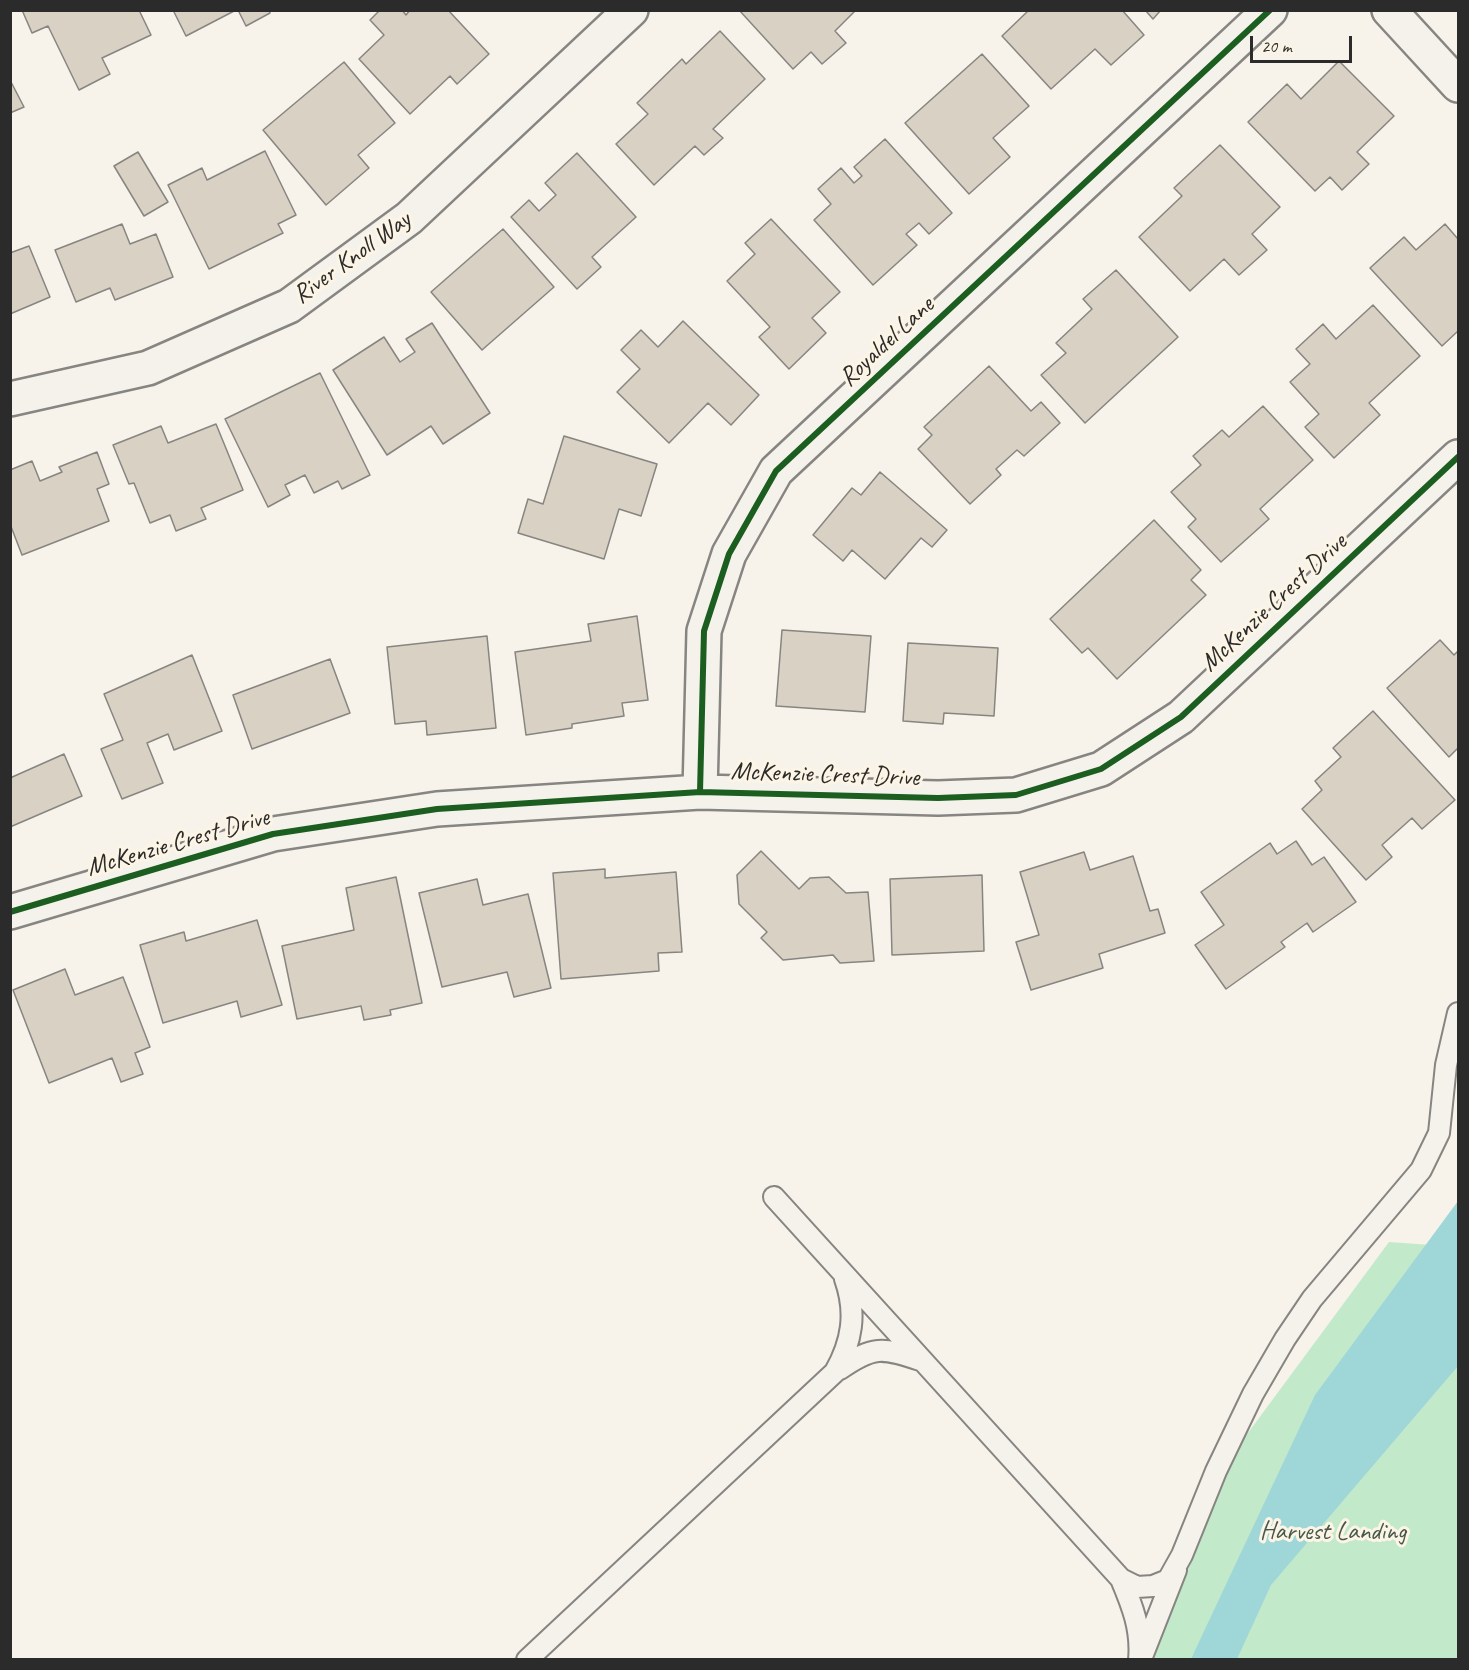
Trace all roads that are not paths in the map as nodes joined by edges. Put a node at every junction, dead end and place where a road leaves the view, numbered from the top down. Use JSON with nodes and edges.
{"nodes":[{"id":1,"x":631,"y":10,"type":"edge"},
{"id":2,"x":1270,"y":10,"type":"edge"},
{"id":3,"x":1389,"y":10,"type":"edge"},
{"id":4,"x":1458,"y":85,"type":"edge"},
{"id":5,"x":10,"y":399,"type":"edge"},
{"id":6,"x":1458,"y":457,"type":"edge"},
{"id":7,"x":700,"y":792,"type":"junction"},
{"id":8,"x":10,"y":912,"type":"edge"},
{"id":9,"x":1458,"y":1013,"type":"edge"},
{"id":10,"x":774,"y":1197,"type":"dead end"},
{"id":11,"x":843,"y":1274,"type":"junction"},
{"id":12,"x":923,"y":1361,"type":"junction"},
{"id":13,"x":835,"y":1372,"type":"junction"},
{"id":14,"x":1182,"y":1556,"type":"junction"},
{"id":15,"x":1120,"y":1579,"type":"junction"},
{"id":16,"x":527,"y":1659,"type":"edge"},
{"id":17,"x":1140,"y":1659,"type":"edge"}],
"edges":[{"from":1,"to":5,"type":"street","name":"River Knoll Way"},
{"from":2,"to":7,"type":"street","name":"Royaldel Lane"},
{"from":3,"to":4,"type":"street"},
{"from":6,"to":7,"type":"street","name":"McKenzie Crest Drive"},
{"from":7,"to":8,"type":"street","name":"McKenzie Crest Drive"},
{"from":9,"to":14,"type":"lane"},
{"from":10,"to":11,"type":"lane"},
{"from":11,"to":12,"type":"lane"},
{"from":11,"to":13,"type":"lane"},
{"from":12,"to":13,"type":"lane"},
{"from":12,"to":15,"type":"lane"},
{"from":13,"to":16,"type":"lane"},
{"from":14,"to":15,"type":"lane"},
{"from":14,"to":17,"type":"lane"},
{"from":15,"to":17,"type":"lane"}]}
